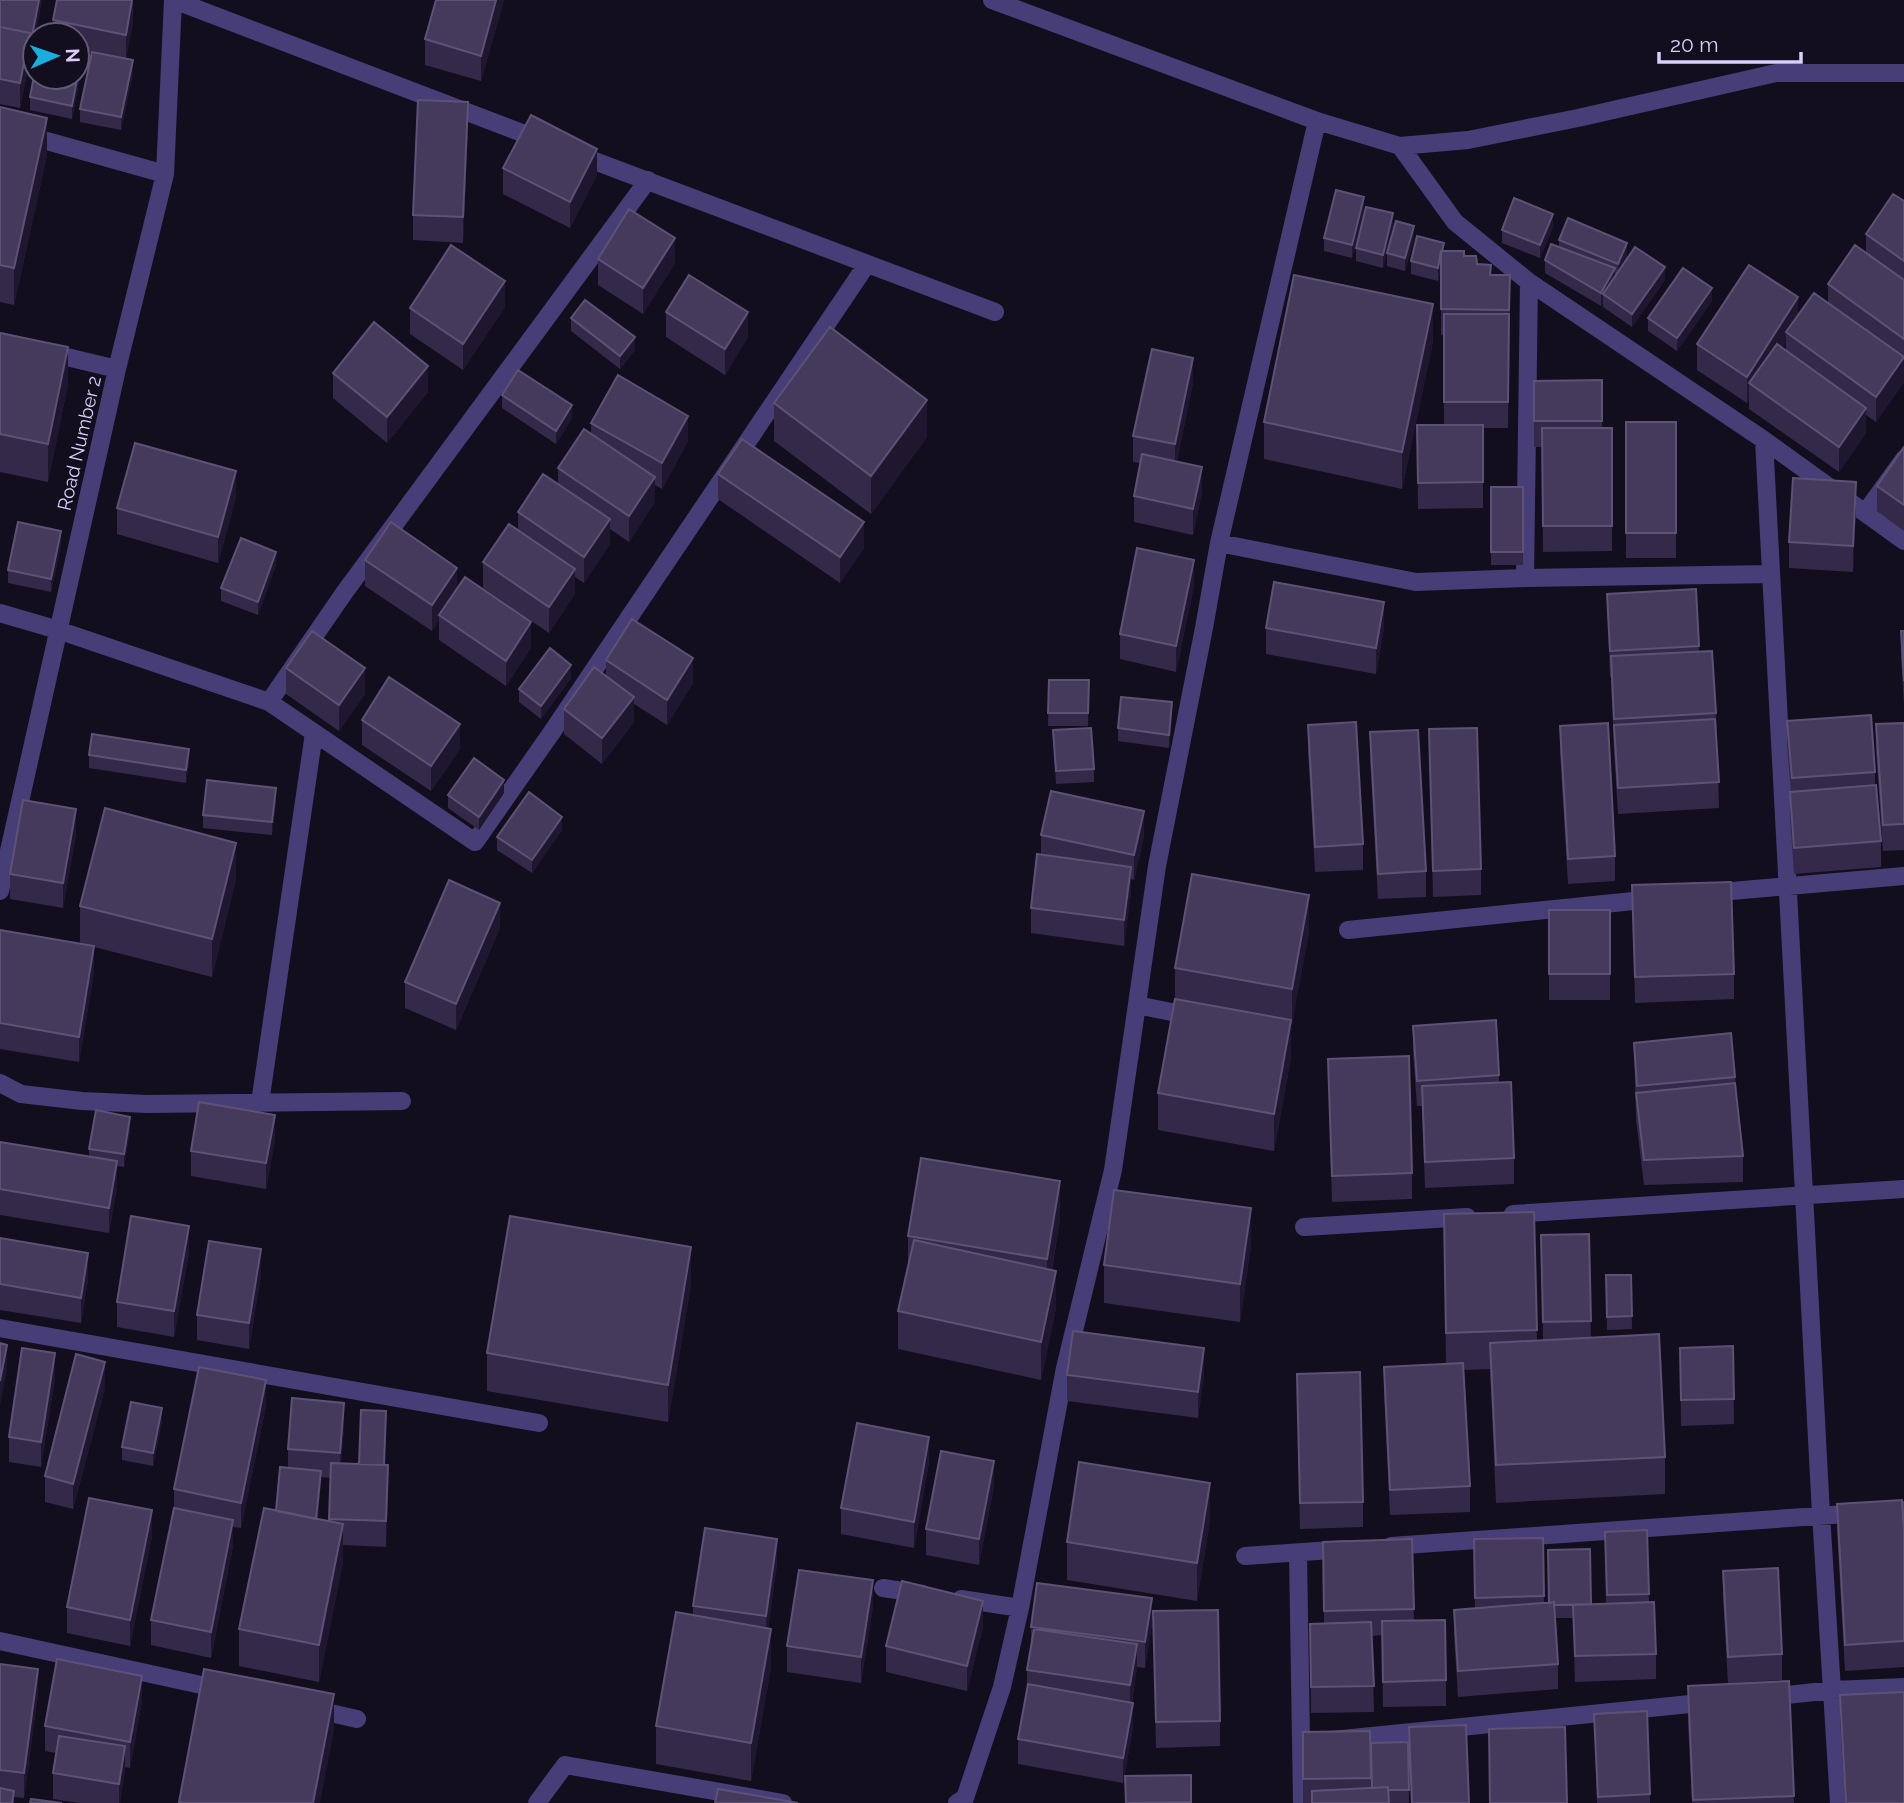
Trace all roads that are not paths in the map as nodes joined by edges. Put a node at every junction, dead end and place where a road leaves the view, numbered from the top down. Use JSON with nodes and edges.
{"nodes":[{"id":1,"x":173,"y":0,"type":"edge"},
{"id":2,"x":992,"y":0,"type":"edge"},
{"id":3,"x":1904,"y":73,"type":"edge"},
{"id":4,"x":1317,"y":121,"type":"junction"},
{"id":5,"x":0,"y":128,"type":"edge"},
{"id":6,"x":1400,"y":146,"type":"junction"},
{"id":7,"x":165,"y":174,"type":"junction"},
{"id":8,"x":648,"y":180,"type":"junction"},
{"id":9,"x":867,"y":264,"type":"junction"},
{"id":10,"x":1529,"y":282,"type":"junction"},
{"id":11,"x":995,"y":312,"type":"dead end"},
{"id":12,"x":0,"y":341,"type":"edge"},
{"id":13,"x":117,"y":369,"type":"junction"},
{"id":14,"x":1764,"y":440,"type":"junction"},
{"id":15,"x":1904,"y":459,"type":"edge"},
{"id":16,"x":1865,"y":513,"type":"junction"},
{"id":17,"x":1904,"y":541,"type":"edge"},
{"id":18,"x":1219,"y":543,"type":"junction"},
{"id":19,"x":1771,"y":574,"type":"junction"},
{"id":20,"x":1525,"y":578,"type":"junction"},
{"id":21,"x":0,"y":613,"type":"edge"},
{"id":22,"x":58,"y":631,"type":"junction"},
{"id":23,"x":269,"y":702,"type":"junction"},
{"id":24,"x":314,"y":733,"type":"junction"},
{"id":25,"x":1904,"y":876,"type":"edge"},
{"id":26,"x":1788,"y":885,"type":"junction"},
{"id":27,"x":0,"y":891,"type":"edge"},
{"id":28,"x":1692,"y":895,"type":"edge"},
{"id":29,"x":1664,"y":898,"type":"edge"},
{"id":30,"x":1348,"y":930,"type":"dead end"},
{"id":31,"x":1137,"y":1005,"type":"junction"},
{"id":32,"x":1214,"y":1020,"type":"edge"},
{"id":33,"x":0,"y":1083,"type":"edge"},
{"id":34,"x":402,"y":1101,"type":"dead end"},
{"id":35,"x":260,"y":1102,"type":"junction"},
{"id":36,"x":1904,"y":1189,"type":"edge"},
{"id":37,"x":1804,"y":1196,"type":"junction"},
{"id":38,"x":1304,"y":1227,"type":"dead end"},
{"id":39,"x":0,"y":1328,"type":"edge"},
{"id":40,"x":539,"y":1423,"type":"dead end"},
{"id":41,"x":1904,"y":1510,"type":"edge"},
{"id":42,"x":1821,"y":1514,"type":"junction"},
{"id":43,"x":1298,"y":1553,"type":"junction"},
{"id":44,"x":1245,"y":1556,"type":"dead end"},
{"id":45,"x":883,"y":1588,"type":"dead end"},
{"id":46,"x":1020,"y":1608,"type":"junction"},
{"id":47,"x":0,"y":1641,"type":"edge"},
{"id":48,"x":1904,"y":1687,"type":"edge"},
{"id":49,"x":1833,"y":1690,"type":"junction"},
{"id":50,"x":238,"y":1693,"type":"edge"},
{"id":51,"x":1751,"y":1698,"type":"edge"},
{"id":52,"x":1724,"y":1701,"type":"edge"},
{"id":53,"x":291,"y":1704,"type":"edge"},
{"id":54,"x":357,"y":1718,"type":"dead end"},
{"id":55,"x":1302,"y":1742,"type":"junction"},
{"id":56,"x":537,"y":1803,"type":"edge"},
{"id":57,"x":783,"y":1803,"type":"edge"},
{"id":58,"x":957,"y":1803,"type":"edge"},
{"id":59,"x":1302,"y":1803,"type":"edge"},
{"id":60,"x":1839,"y":1803,"type":"edge"}],
"edges":[{"from":1,"to":7,"type":"street","name":"Road Number 2"},
{"from":1,"to":8,"type":"street"},
{"from":2,"to":4,"type":"street"},
{"from":3,"to":6,"type":"street"},
{"from":4,"to":6,"type":"street"},
{"from":4,"to":18,"type":"street"},
{"from":5,"to":7,"type":"street"},
{"from":6,"to":10,"type":"street"},
{"from":7,"to":13,"type":"street","name":"Road Number 2"},
{"from":8,"to":9,"type":"street"},
{"from":8,"to":23,"type":"street"},
{"from":9,"to":11,"type":"street"},
{"from":9,"to":24,"type":"street"},
{"from":10,"to":14,"type":"street"},
{"from":10,"to":20,"type":"street"},
{"from":12,"to":13,"type":"street"},
{"from":13,"to":22,"type":"street","name":"Road Number 2"},
{"from":14,"to":16,"type":"street"},
{"from":14,"to":19,"type":"street"},
{"from":15,"to":16,"type":"street"},
{"from":16,"to":17,"type":"street"},
{"from":18,"to":20,"type":"street"},
{"from":18,"to":31,"type":"street"},
{"from":19,"to":20,"type":"street"},
{"from":19,"to":26,"type":"street"},
{"from":21,"to":22,"type":"street"},
{"from":22,"to":23,"type":"street"},
{"from":22,"to":27,"type":"street","name":"Road Number 2"},
{"from":23,"to":24,"type":"street"},
{"from":24,"to":35,"type":"street"},
{"from":25,"to":26,"type":"street"},
{"from":26,"to":28,"type":"street"},
{"from":26,"to":37,"type":"street"},
{"from":29,"to":30,"type":"street"},
{"from":31,"to":32,"type":"street"},
{"from":31,"to":46,"type":"street"},
{"from":33,"to":35,"type":"street"},
{"from":34,"to":35,"type":"street"},
{"from":36,"to":37,"type":"street"},
{"from":37,"to":38,"type":"street"},
{"from":37,"to":42,"type":"street"},
{"from":39,"to":40,"type":"street"},
{"from":41,"to":42,"type":"street"},
{"from":42,"to":43,"type":"street"},
{"from":42,"to":49,"type":"street"},
{"from":43,"to":44,"type":"street"},
{"from":43,"to":55,"type":"street"},
{"from":45,"to":46,"type":"street"},
{"from":46,"to":58,"type":"street"},
{"from":47,"to":50,"type":"street"},
{"from":48,"to":49,"type":"street"},
{"from":49,"to":51,"type":"street"},
{"from":49,"to":60,"type":"street"},
{"from":52,"to":55,"type":"street"},
{"from":53,"to":54,"type":"street"},
{"from":55,"to":59,"type":"street"},
{"from":56,"to":57,"type":"street"}]}
